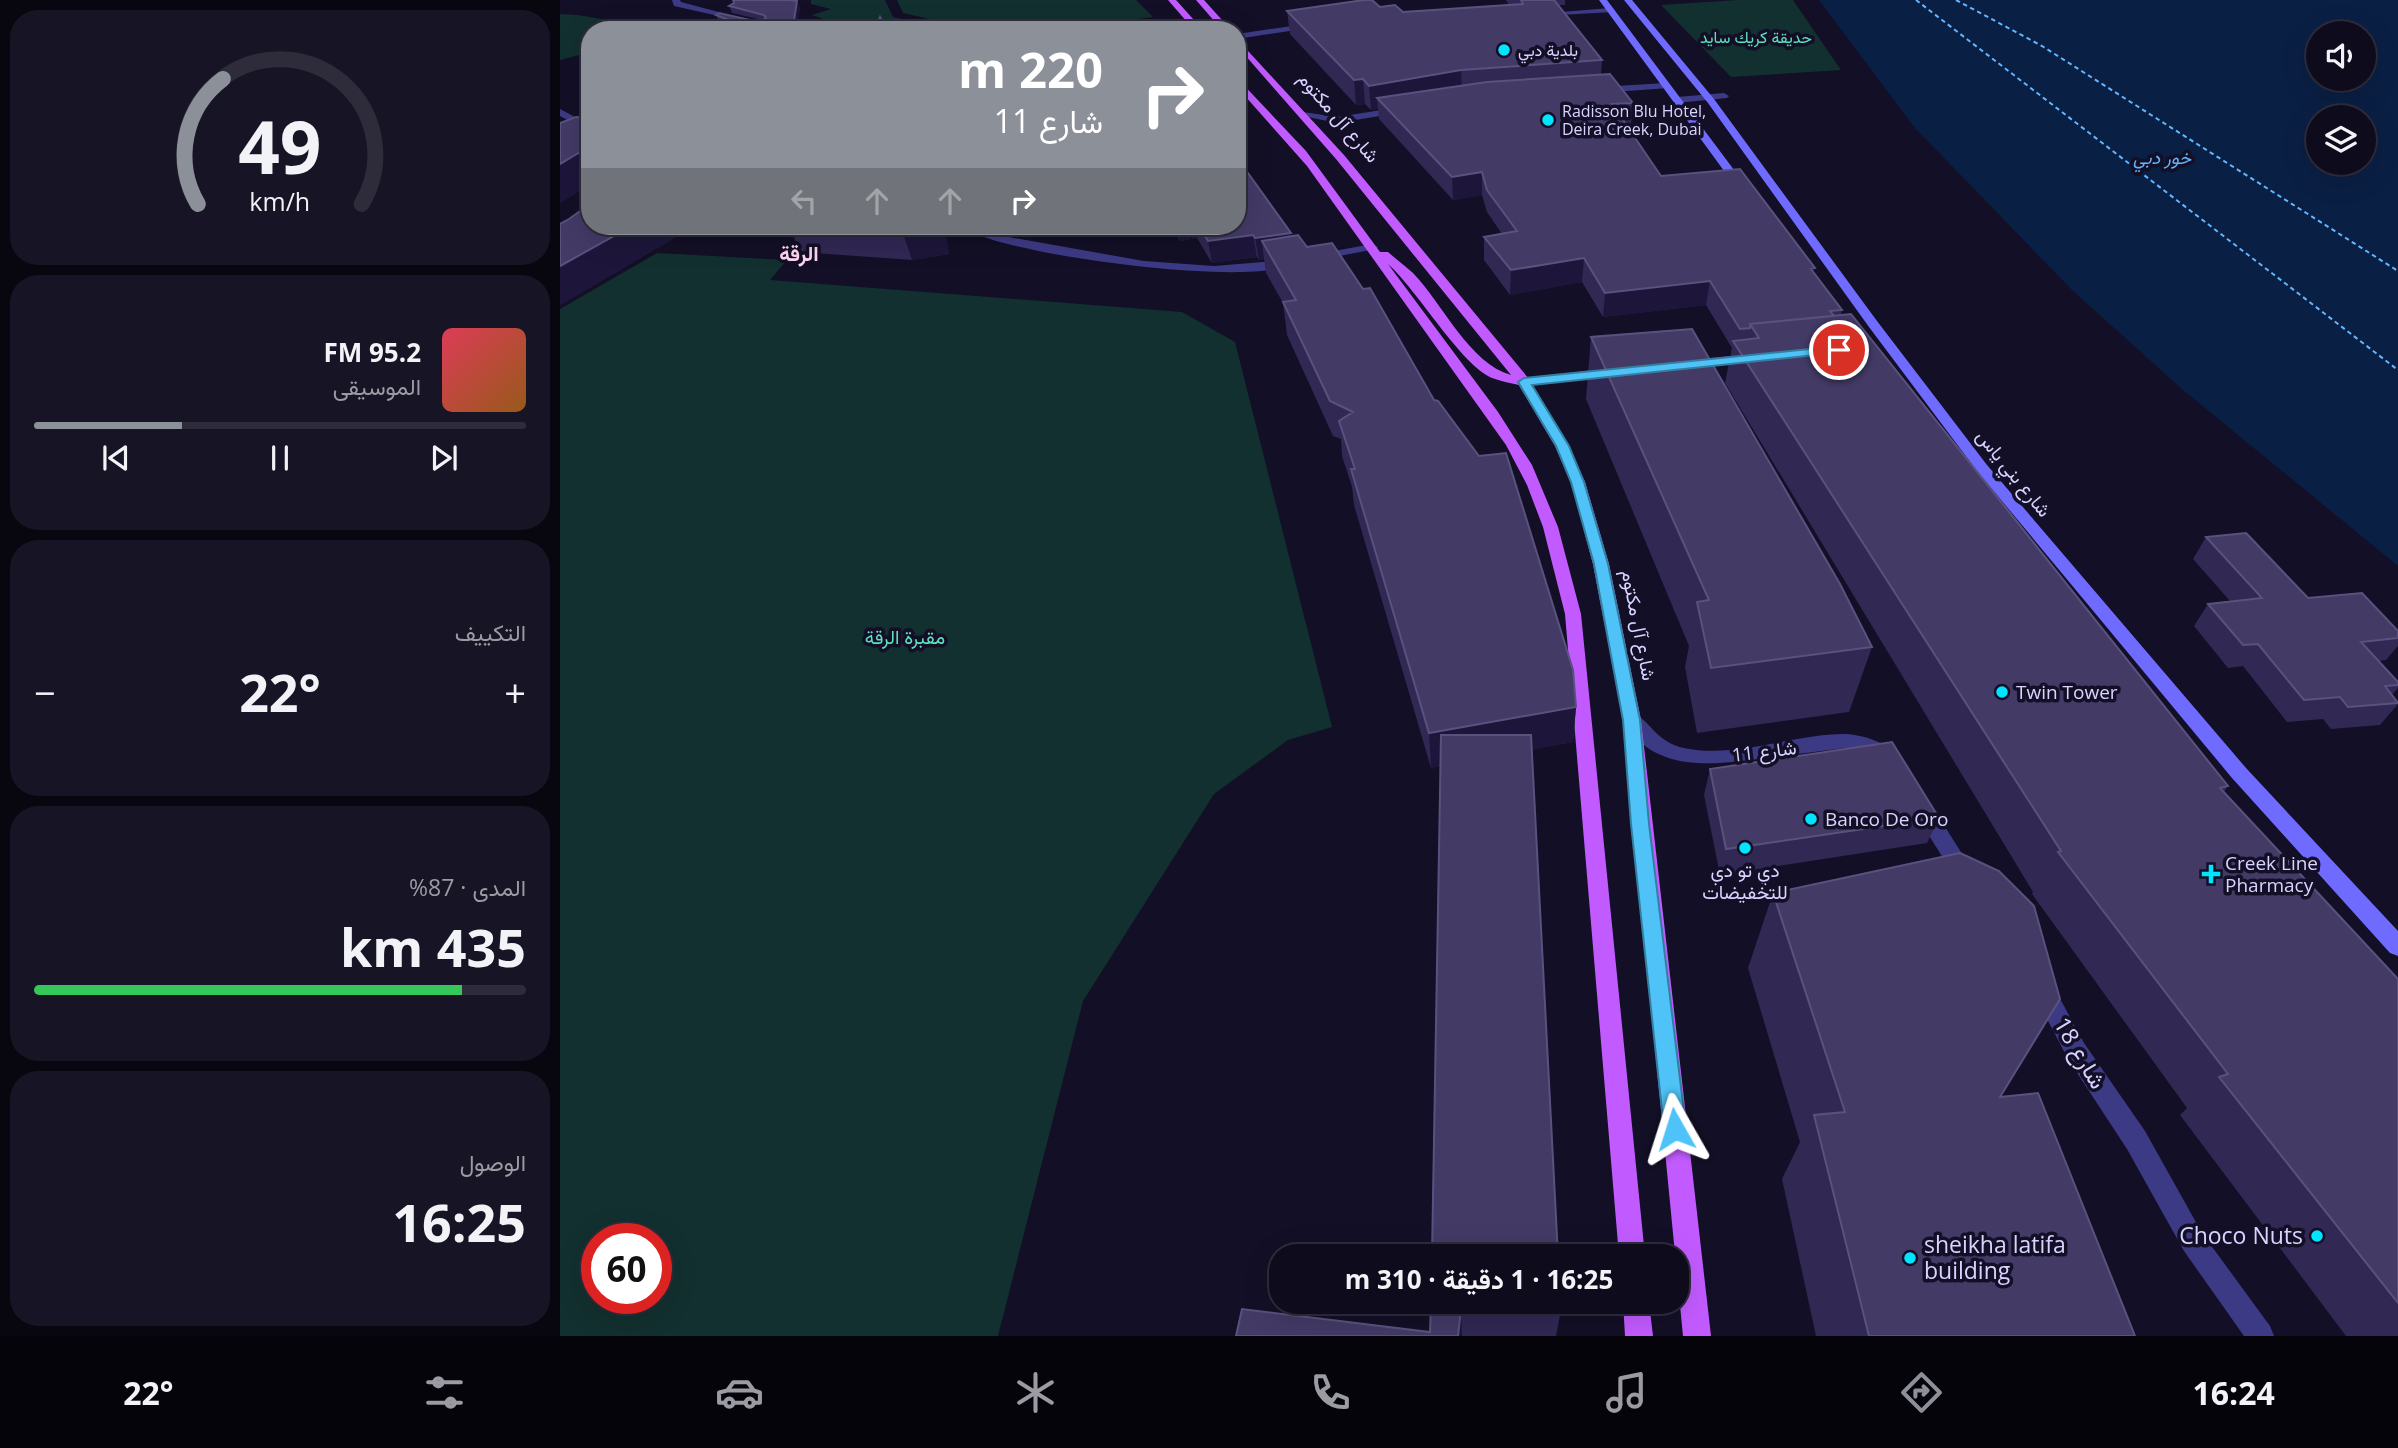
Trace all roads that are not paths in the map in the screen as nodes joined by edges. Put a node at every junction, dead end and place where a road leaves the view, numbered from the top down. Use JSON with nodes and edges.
{"nodes":[{"id":1,"x":676,"y":0,"type":"edge"},
{"id":2,"x":1172,"y":0,"type":"edge"},
{"id":3,"x":1200,"y":0,"type":"edge"},
{"id":4,"x":1603,"y":0,"type":"edge"},
{"id":5,"x":1628,"y":0,"type":"edge"},
{"id":6,"x":1610,"y":10,"type":"junction"},
{"id":7,"x":1528,"y":15,"type":"edge"},
{"id":8,"x":749,"y":21,"type":"edge"},
{"id":9,"x":1191,"y":21,"type":"edge"},
{"id":10,"x":1219,"y":21,"type":"edge"},
{"id":11,"x":1318,"y":24,"type":"edge"},
{"id":12,"x":1246,"y":37,"type":"edge"},
{"id":13,"x":1246,"y":49,"type":"edge"},
{"id":14,"x":1686,"y":87,"type":"junction"},
{"id":15,"x":1246,"y":89,"type":"edge"},
{"id":16,"x":1584,"y":91,"type":"edge"},
{"id":17,"x":1724,"y":96,"type":"dead end"},
{"id":18,"x":1677,"y":100,"type":"junction"},
{"id":19,"x":1407,"y":109,"type":"edge"},
{"id":20,"x":560,"y":112,"type":"edge"},
{"id":21,"x":1303,"y":115,"type":"junction"},
{"id":22,"x":581,"y":125,"type":"edge"},
{"id":23,"x":1325,"y":160,"type":"junction"},
{"id":24,"x":1751,"y":199,"type":"edge"},
{"id":25,"x":987,"y":235,"type":"edge"},
{"id":26,"x":1372,"y":247,"type":"junction"},
{"id":27,"x":1765,"y":357,"type":"edge"},
{"id":28,"x":1675,"y":365,"type":"edge"},
{"id":29,"x":1621,"y":371,"type":"edge"},
{"id":30,"x":1524,"y":382,"type":"junction"},
{"id":31,"x":1632,"y":720,"type":"junction"},
{"id":32,"x":1900,"y":770,"type":"edge"},
{"id":33,"x":1914,"y":794,"type":"edge"},
{"id":34,"x":1975,"y":894,"type":"edge"},
{"id":35,"x":2398,"y":946,"type":"edge"},
{"id":36,"x":2032,"y":973,"type":"edge"},
{"id":37,"x":1631,"y":1244,"type":"edge"},
{"id":38,"x":1637,"y":1314,"type":"edge"},
{"id":39,"x":1639,"y":1336,"type":"edge"},
{"id":40,"x":1697,"y":1336,"type":"edge"},
{"id":41,"x":2260,"y":1336,"type":"edge"}],
"edges":[{"from":1,"to":8,"type":"street"},
{"from":2,"to":9,"type":"main road"},
{"from":3,"to":10,"type":"main road"},
{"from":4,"to":6,"type":"main road"},
{"from":5,"to":14,"type":"main road","name":"شارع بني ياس"},
{"from":6,"to":7,"type":"street"},
{"from":6,"to":14,"type":"main road"},
{"from":11,"to":12,"type":"street"},
{"from":13,"to":21,"type":"main road","name":"شارع آل مكتوم"},
{"from":14,"to":16,"type":"street"},
{"from":14,"to":17,"type":"street"},
{"from":14,"to":18,"type":"main road","name":"شارع بني ياس"},
{"from":14,"to":18,"type":"street"},
{"from":14,"to":35,"type":"main road","name":"شارع بني ياس"},
{"from":15,"to":23,"type":"main road","name":"شارع آل مكتوم"},
{"from":18,"to":24,"type":"main road","name":"شارع بني ياس"},
{"from":19,"to":21,"type":"street"},
{"from":20,"to":22,"type":"street"},
{"from":21,"to":23,"type":"main road","name":"شارع آل مكتوم"},
{"from":23,"to":26,"type":"main road","name":"شارع آل مكتوم"},
{"from":23,"to":30,"type":"main road","name":"شارع آل مكتوم"},
{"from":25,"to":26,"type":"street"},
{"from":26,"to":30,"type":"main road"},
{"from":26,"to":37,"type":"main road","name":"شارع آل مكتوم"},
{"from":27,"to":28,"type":"street"},
{"from":29,"to":30,"type":"street"},
{"from":30,"to":31,"type":"main road","name":"شارع آل مكتوم"},
{"from":31,"to":32,"type":"street","name":"شارع 11"},
{"from":31,"to":40,"type":"main road","name":"شارع آل مكتوم"},
{"from":33,"to":34,"type":"street"},
{"from":36,"to":41,"type":"street","name":"شارع 18"},
{"from":38,"to":39,"type":"main road"}]}
